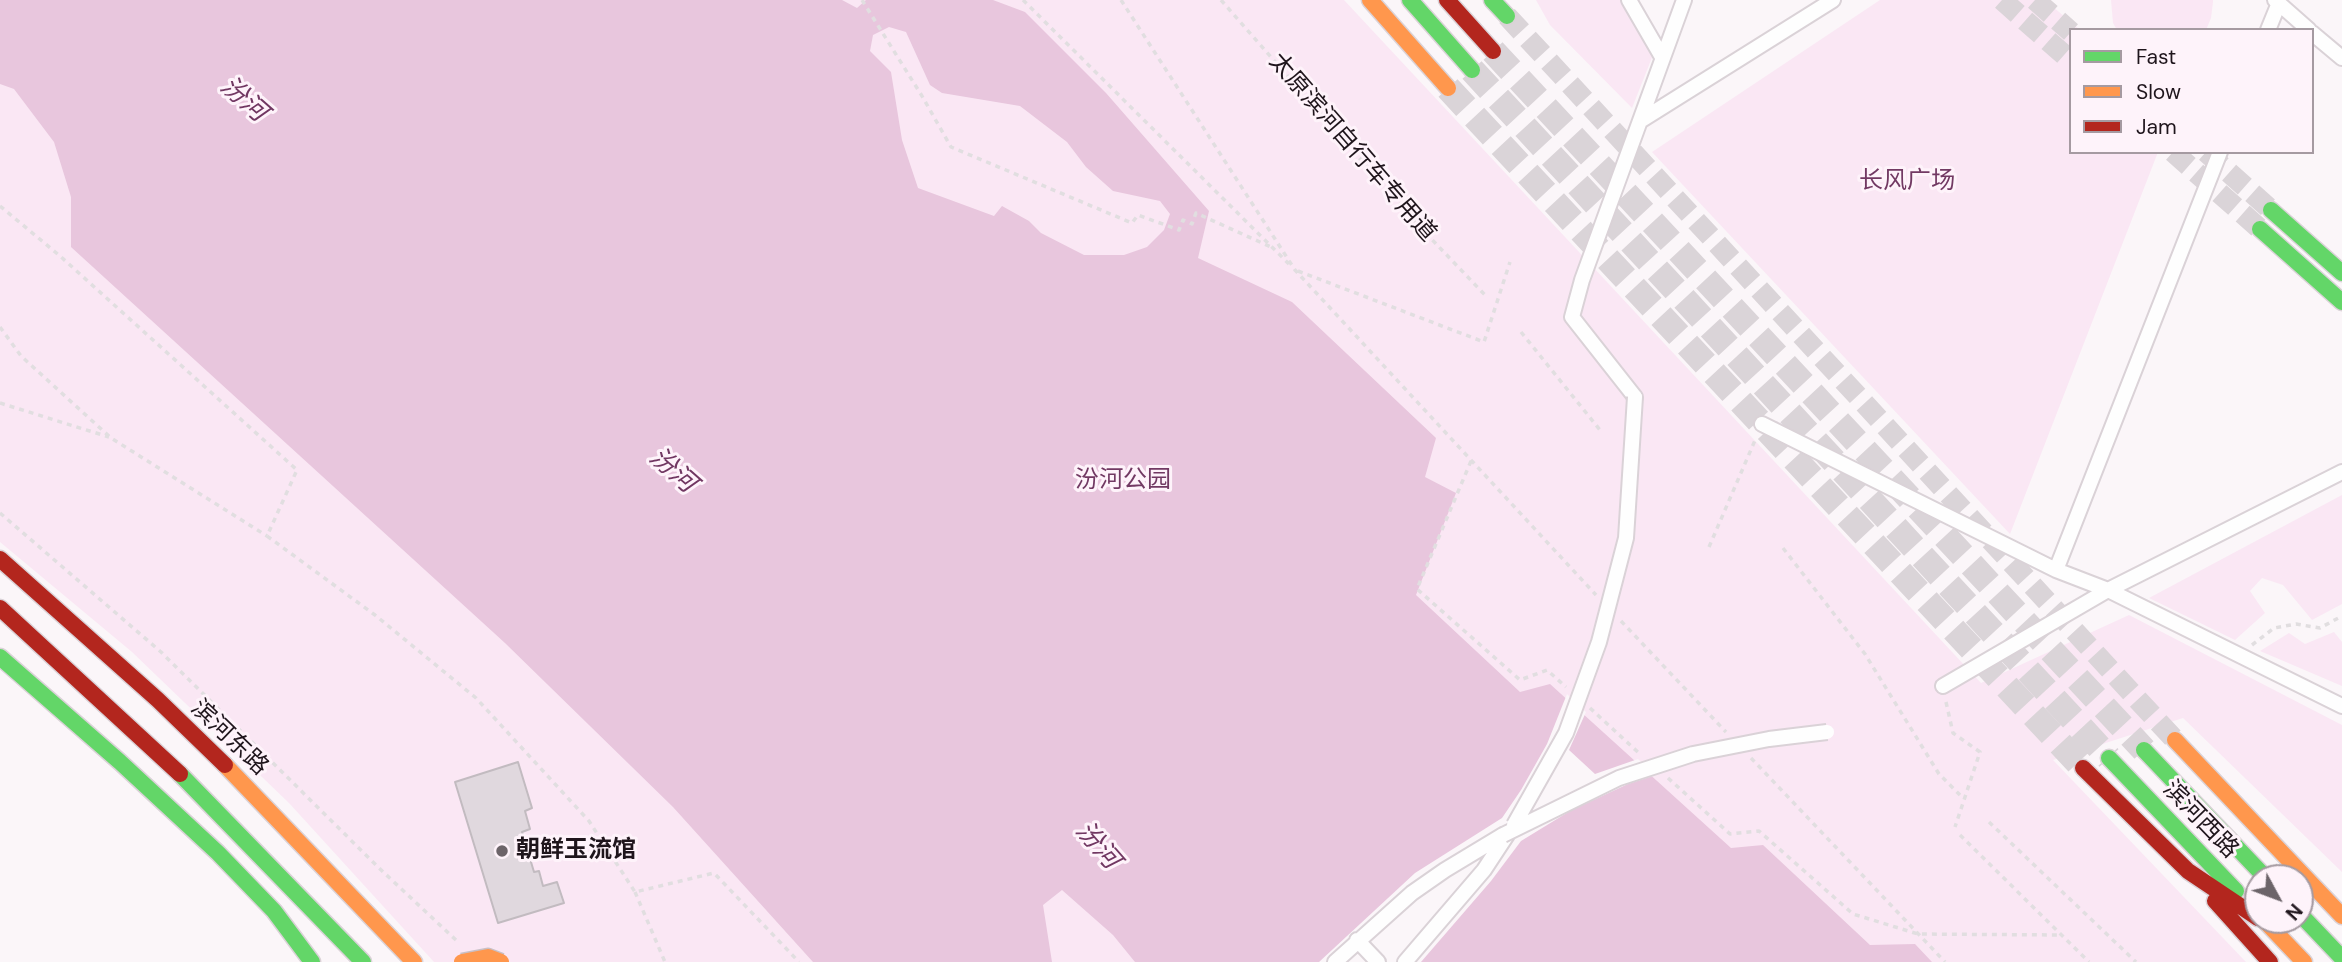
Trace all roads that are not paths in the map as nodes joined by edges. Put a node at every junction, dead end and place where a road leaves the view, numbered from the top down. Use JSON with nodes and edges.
{"nodes":[{"id":1,"x":1370,"y":0,"type":"edge"},
{"id":2,"x":1410,"y":0,"type":"edge"},
{"id":3,"x":1447,"y":0,"type":"edge"},
{"id":4,"x":1492,"y":0,"type":"edge"},
{"id":5,"x":1629,"y":0,"type":"edge"},
{"id":6,"x":1684,"y":0,"type":"edge"},
{"id":7,"x":1833,"y":0,"type":"edge"},
{"id":8,"x":2277,"y":2,"type":"edge"},
{"id":9,"x":1507,"y":16,"type":"tunnel mouth"},
{"id":10,"x":2269,"y":28,"type":"edge"},
{"id":11,"x":2307,"y":28,"type":"edge"},
{"id":12,"x":2314,"y":34,"type":"edge"},
{"id":13,"x":1493,"y":51,"type":"tunnel mouth"},
{"id":14,"x":1662,"y":57,"type":"junction"},
{"id":15,"x":2342,"y":58,"type":"edge"},
{"id":16,"x":1472,"y":69,"type":"tunnel mouth"},
{"id":17,"x":1448,"y":88,"type":"tunnel mouth"},
{"id":18,"x":1640,"y":121,"type":"junction"},
{"id":19,"x":2219,"y":154,"type":"edge"},
{"id":20,"x":2271,"y":210,"type":"tunnel mouth"},
{"id":21,"x":2260,"y":229,"type":"tunnel mouth"},
{"id":22,"x":2342,"y":273,"type":"edge"},
{"id":23,"x":2342,"y":302,"type":"edge"},
{"id":24,"x":1762,"y":424,"type":"road end"},
{"id":25,"x":2342,"y":472,"type":"edge"},
{"id":26,"x":0,"y":559,"type":"edge"},
{"id":27,"x":2056,"y":570,"type":"junction"},
{"id":28,"x":2108,"y":590,"type":"junction"},
{"id":29,"x":0,"y":608,"type":"edge"},
{"id":30,"x":0,"y":657,"type":"edge"},
{"id":31,"x":1943,"y":686,"type":"road end"},
{"id":32,"x":2342,"y":706,"type":"edge"},
{"id":33,"x":1827,"y":732,"type":"dead end"},
{"id":34,"x":2175,"y":740,"type":"tunnel mouth"},
{"id":35,"x":2144,"y":750,"type":"tunnel mouth"},
{"id":36,"x":2109,"y":758,"type":"tunnel mouth"},
{"id":37,"x":120,"y":762,"type":"junction"},
{"id":38,"x":2083,"y":768,"type":"tunnel mouth"},
{"id":39,"x":232,"y":825,"type":"junction"},
{"id":40,"x":2253,"y":864,"type":"edge"},
{"id":41,"x":2188,"y":871,"type":"junction"},
{"id":42,"x":2244,"y":901,"type":"edge"},
{"id":43,"x":2244,"y":908,"type":"edge"},
{"id":44,"x":2342,"y":916,"type":"edge"},
{"id":45,"x":2314,"y":929,"type":"edge"},
{"id":46,"x":2276,"y":934,"type":"edge"},
{"id":47,"x":1357,"y":940,"type":"junction"},
{"id":48,"x":2342,"y":958,"type":"edge"},
{"id":49,"x":312,"y":962,"type":"edge"},
{"id":50,"x":363,"y":962,"type":"edge"},
{"id":51,"x":414,"y":962,"type":"edge"},
{"id":52,"x":462,"y":962,"type":"edge"},
{"id":53,"x":501,"y":962,"type":"edge"},
{"id":54,"x":1335,"y":962,"type":"edge"},
{"id":55,"x":1378,"y":962,"type":"edge"},
{"id":56,"x":1405,"y":962,"type":"edge"},
{"id":57,"x":2270,"y":962,"type":"edge"},
{"id":58,"x":2304,"y":962,"type":"edge"}],
"edges":[{"from":1,"to":17,"type":"main road"},
{"from":2,"to":16,"type":"main road"},
{"from":3,"to":13,"type":"main road"},
{"from":4,"to":9,"type":"main road"},
{"from":5,"to":14,"type":"street"},
{"from":6,"to":14,"type":"street"},
{"from":7,"to":18,"type":"street"},
{"from":8,"to":10,"type":"street"},
{"from":8,"to":11,"type":"street"},
{"from":12,"to":15,"type":"street"},
{"from":14,"to":18,"type":"street"},
{"from":18,"to":56,"type":"street","bridge":true},
{"from":19,"to":27,"type":"street"},
{"from":20,"to":22,"type":"main road"},
{"from":21,"to":23,"type":"main road"},
{"from":24,"to":27,"type":"street"},
{"from":25,"to":28,"type":"street"},
{"from":26,"to":51,"type":"main road","name":"滨河东路"},
{"from":27,"to":28,"type":"street"},
{"from":28,"to":31,"type":"street"},
{"from":28,"to":32,"type":"street"},
{"from":29,"to":39,"type":"main road"},
{"from":30,"to":37,"type":"main road"},
{"from":33,"to":47,"type":"street","bridge":true},
{"from":34,"to":44,"type":"main road"},
{"from":35,"to":40,"type":"main road","name":"滨河西路"},
{"from":36,"to":42,"type":"main road","name":"滨河西路"},
{"from":37,"to":39,"type":"main road"},
{"from":37,"to":49,"type":"main road"},
{"from":38,"to":41,"type":"main road"},
{"from":39,"to":50,"type":"main road"},
{"from":41,"to":43,"type":"main road"},
{"from":41,"to":57,"type":"main road"},
{"from":45,"to":48,"type":"main road"},
{"from":46,"to":58,"type":"main road","name":"滨河西路"},
{"from":47,"to":54,"type":"street"},
{"from":47,"to":55,"type":"street"},
{"from":52,"to":53,"type":"main road","bridge":true}]}
